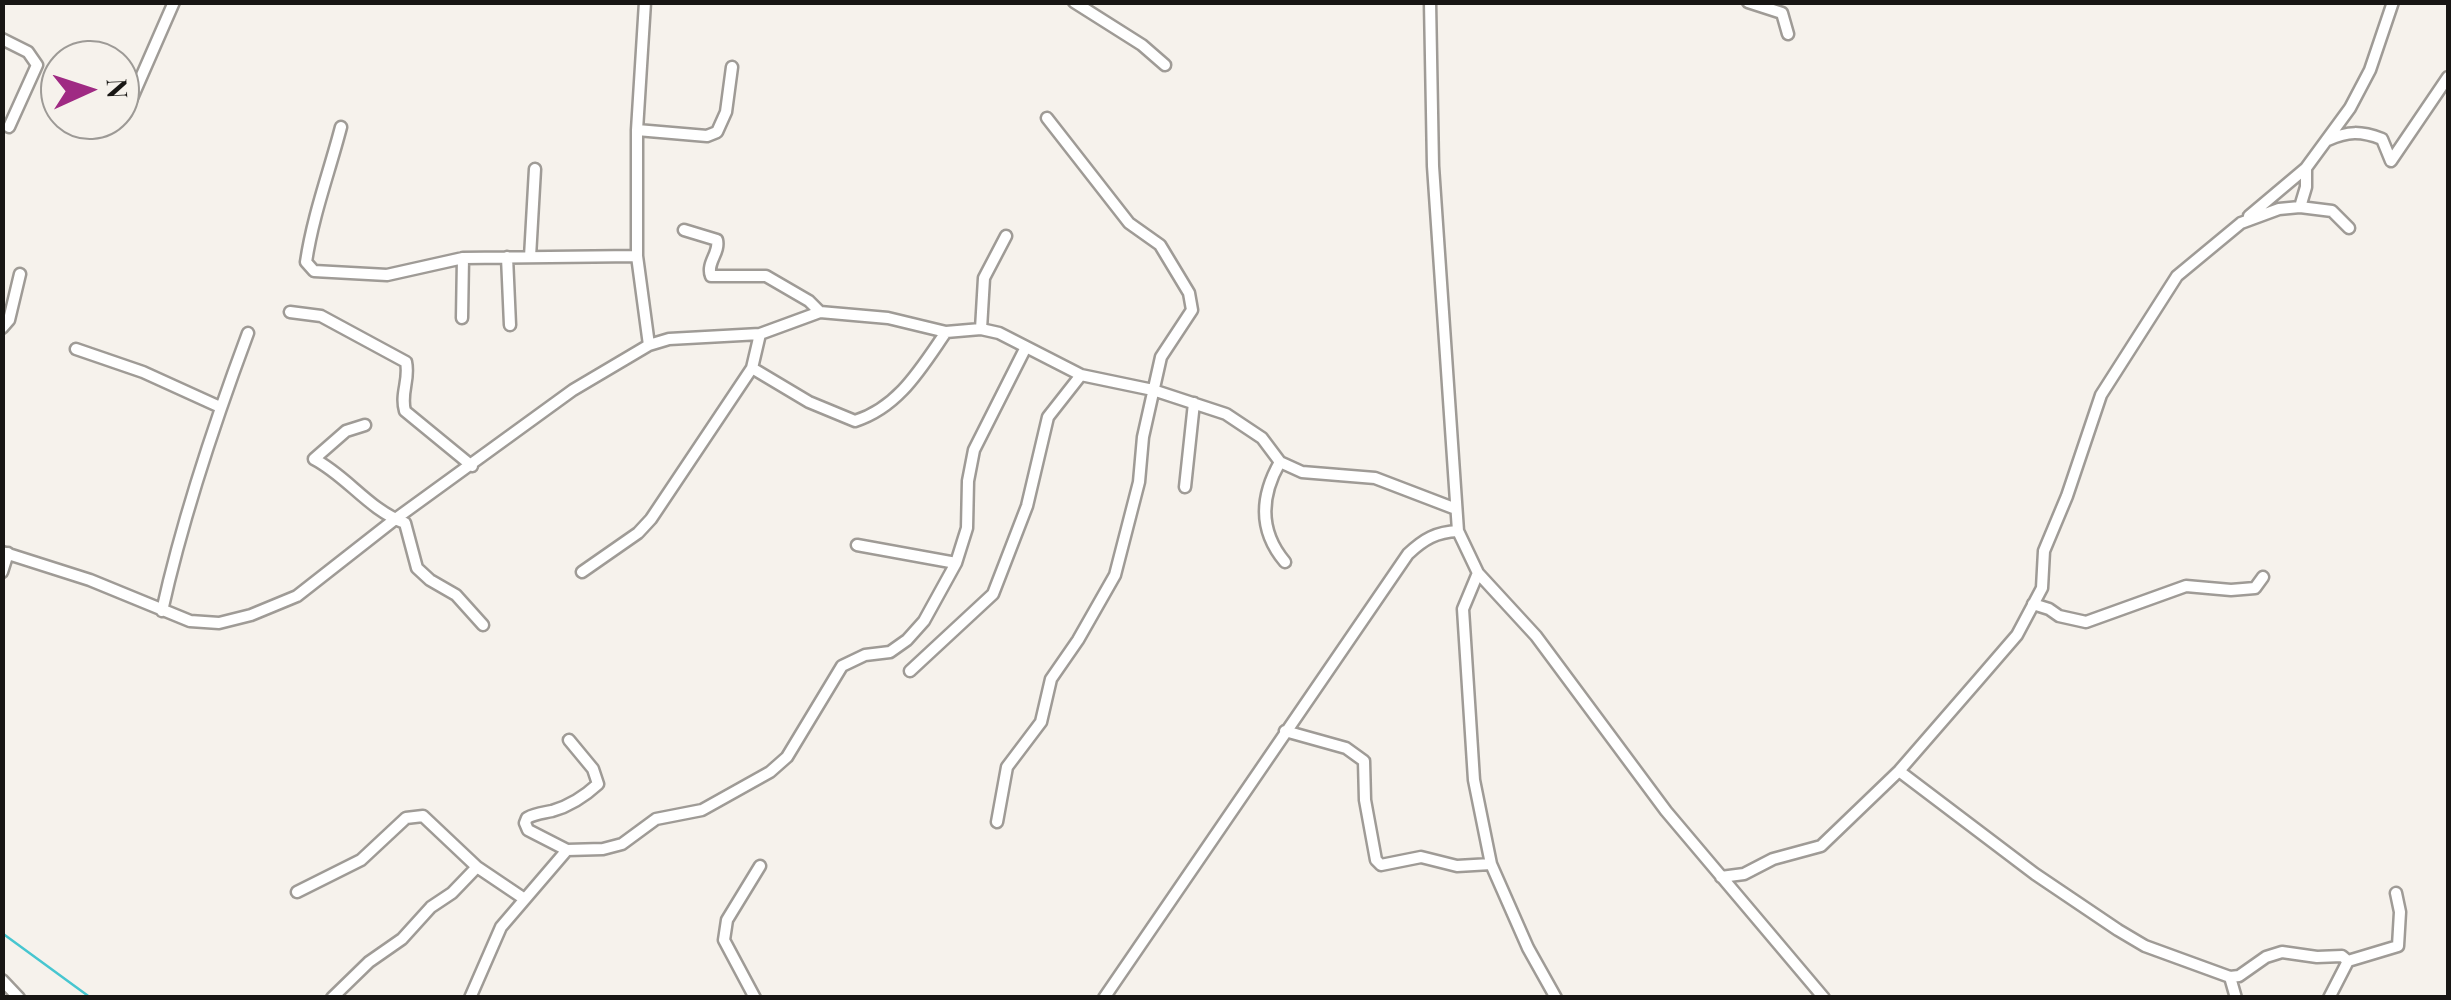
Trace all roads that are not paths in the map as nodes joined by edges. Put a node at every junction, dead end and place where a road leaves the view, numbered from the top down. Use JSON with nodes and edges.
{"nodes":[{"id":1,"x":174,"y":2,"type":"edge"},
{"id":2,"x":645,"y":2,"type":"edge"},
{"id":3,"x":1074,"y":2,"type":"edge"},
{"id":4,"x":1430,"y":2,"type":"edge"},
{"id":5,"x":1748,"y":2,"type":"edge"},
{"id":6,"x":2393,"y":2,"type":"edge"},
{"id":7,"x":1788,"y":34,"type":"dead end"},
{"id":8,"x":2,"y":38,"type":"edge"},
{"id":9,"x":1165,"y":65,"type":"dead end"},
{"id":10,"x":732,"y":67,"type":"dead end"},
{"id":11,"x":2448,"y":76,"type":"edge"},
{"id":12,"x":140,"y":80,"type":"edge"},
{"id":13,"x":1047,"y":118,"type":"dead end"},
{"id":14,"x":9,"y":127,"type":"dead end"},
{"id":15,"x":340,"y":127,"type":"dead end"},
{"id":16,"x":637,"y":130,"type":"junction"},
{"id":17,"x":2326,"y":142,"type":"junction"},
{"id":18,"x":534,"y":168,"type":"dead end"},
{"id":19,"x":2306,"y":168,"type":"junction"},
{"id":20,"x":2300,"y":207,"type":"junction"},
{"id":21,"x":2240,"y":223,"type":"junction"},
{"id":22,"x":2349,"y":228,"type":"dead end"},
{"id":23,"x":684,"y":230,"type":"dead end"},
{"id":24,"x":1006,"y":236,"type":"dead end"},
{"id":25,"x":636,"y":256,"type":"junction"},
{"id":26,"x":530,"y":257,"type":"junction"},
{"id":27,"x":463,"y":258,"type":"junction"},
{"id":28,"x":507,"y":258,"type":"junction"},
{"id":29,"x":20,"y":274,"type":"dead end"},
{"id":30,"x":7,"y":303,"type":"edge"},
{"id":31,"x":290,"y":312,"type":"dead end"},
{"id":32,"x":820,"y":312,"type":"junction"},
{"id":33,"x":462,"y":318,"type":"dead end"},
{"id":34,"x":510,"y":324,"type":"dead end"},
{"id":35,"x":2,"y":328,"type":"edge"},
{"id":36,"x":980,"y":330,"type":"junction"},
{"id":37,"x":946,"y":332,"type":"junction"},
{"id":38,"x":248,"y":333,"type":"dead end"},
{"id":39,"x":760,"y":334,"type":"junction"},
{"id":40,"x":649,"y":345,"type":"junction"},
{"id":41,"x":1026,"y":347,"type":"junction"},
{"id":42,"x":76,"y":349,"type":"dead end"},
{"id":43,"x":752,"y":368,"type":"junction"},
{"id":44,"x":1081,"y":375,"type":"junction"},
{"id":45,"x":1153,"y":390,"type":"junction"},
{"id":46,"x":1194,"y":403,"type":"junction"},
{"id":47,"x":220,"y":408,"type":"junction"},
{"id":48,"x":365,"y":425,"type":"dead end"},
{"id":49,"x":1280,"y":462,"type":"junction"},
{"id":50,"x":472,"y":466,"type":"junction"},
{"id":51,"x":1185,"y":487,"type":"dead end"},
{"id":52,"x":1456,"y":509,"type":"junction"},
{"id":53,"x":396,"y":519,"type":"junction"},
{"id":54,"x":1458,"y":531,"type":"junction"},
{"id":55,"x":857,"y":545,"type":"dead end"},
{"id":56,"x":5,"y":553,"type":"edge"},
{"id":57,"x":1285,"y":562,"type":"dead end"},
{"id":58,"x":956,"y":563,"type":"junction"},
{"id":59,"x":2,"y":572,"type":"edge"},
{"id":60,"x":582,"y":572,"type":"dead end"},
{"id":61,"x":1478,"y":573,"type":"junction"},
{"id":62,"x":2262,"y":576,"type":"dead end"},
{"id":63,"x":2033,"y":604,"type":"junction"},
{"id":64,"x":162,"y":612,"type":"junction"},
{"id":65,"x":483,"y":625,"type":"dead end"},
{"id":66,"x":910,"y":671,"type":"dead end"},
{"id":67,"x":1285,"y":731,"type":"junction"},
{"id":68,"x":568,"y":740,"type":"dead end"},
{"id":69,"x":1899,"y":770,"type":"junction"},
{"id":70,"x":997,"y":822,"type":"dead end"},
{"id":71,"x":566,"y":850,"type":"junction"},
{"id":72,"x":1491,"y":864,"type":"junction"},
{"id":73,"x":760,"y":866,"type":"dead end"},
{"id":74,"x":477,"y":867,"type":"junction"},
{"id":75,"x":1721,"y":876,"type":"junction"},
{"id":76,"x":297,"y":892,"type":"dead end"},
{"id":77,"x":2396,"y":894,"type":"dead end"},
{"id":78,"x":523,"y":898,"type":"junction"},
{"id":79,"x":2348,"y":961,"type":"junction"},
{"id":80,"x":2230,"y":977,"type":"junction"},
{"id":81,"x":2,"y":980,"type":"edge"},
{"id":82,"x":16,"y":997,"type":"edge"},
{"id":83,"x":332,"y":998,"type":"edge"},
{"id":84,"x":470,"y":998,"type":"edge"},
{"id":85,"x":755,"y":998,"type":"edge"},
{"id":86,"x":1104,"y":998,"type":"edge"},
{"id":87,"x":1556,"y":998,"type":"edge"},
{"id":88,"x":1824,"y":998,"type":"edge"},
{"id":89,"x":2236,"y":998,"type":"edge"},
{"id":90,"x":2330,"y":998,"type":"edge"}],
"edges":[{"from":1,"to":12,"type":"street"},
{"from":2,"to":16,"type":"street"},
{"from":3,"to":9,"type":"street"},
{"from":4,"to":52,"type":"street"},
{"from":5,"to":7,"type":"street"},
{"from":6,"to":17,"type":"street"},
{"from":8,"to":14,"type":"street"},
{"from":10,"to":16,"type":"street"},
{"from":11,"to":17,"type":"street"},
{"from":13,"to":45,"type":"street"},
{"from":15,"to":27,"type":"street"},
{"from":16,"to":25,"type":"street"},
{"from":17,"to":19,"type":"street"},
{"from":18,"to":26,"type":"street"},
{"from":19,"to":20,"type":"street"},
{"from":19,"to":21,"type":"street"},
{"from":20,"to":21,"type":"street"},
{"from":20,"to":22,"type":"street"},
{"from":21,"to":63,"type":"street"},
{"from":23,"to":32,"type":"street"},
{"from":24,"to":36,"type":"street"},
{"from":25,"to":26,"type":"street"},
{"from":25,"to":40,"type":"street"},
{"from":26,"to":28,"type":"street"},
{"from":27,"to":28,"type":"street"},
{"from":27,"to":33,"type":"street"},
{"from":28,"to":34,"type":"street"},
{"from":29,"to":30,"type":"street"},
{"from":30,"to":35,"type":"street"},
{"from":31,"to":50,"type":"street"},
{"from":32,"to":37,"type":"street"},
{"from":32,"to":39,"type":"street"},
{"from":36,"to":37,"type":"street"},
{"from":36,"to":41,"type":"street"},
{"from":37,"to":43,"type":"street"},
{"from":38,"to":47,"type":"street"},
{"from":39,"to":40,"type":"street"},
{"from":39,"to":43,"type":"street"},
{"from":40,"to":50,"type":"street"},
{"from":41,"to":44,"type":"street"},
{"from":41,"to":58,"type":"street"},
{"from":42,"to":47,"type":"street"},
{"from":43,"to":60,"type":"street"},
{"from":44,"to":45,"type":"street"},
{"from":44,"to":66,"type":"street"},
{"from":45,"to":46,"type":"street"},
{"from":45,"to":70,"type":"street"},
{"from":46,"to":49,"type":"street"},
{"from":46,"to":51,"type":"street"},
{"from":47,"to":64,"type":"street"},
{"from":48,"to":53,"type":"street"},
{"from":49,"to":52,"type":"street"},
{"from":49,"to":57,"type":"street"},
{"from":50,"to":53,"type":"street"},
{"from":52,"to":54,"type":"street"},
{"from":53,"to":64,"type":"street"},
{"from":53,"to":65,"type":"street"},
{"from":54,"to":61,"type":"street"},
{"from":54,"to":67,"type":"street"},
{"from":55,"to":58,"type":"street"},
{"from":56,"to":59,"type":"street"},
{"from":56,"to":64,"type":"street"},
{"from":58,"to":71,"type":"street"},
{"from":61,"to":72,"type":"street"},
{"from":61,"to":75,"type":"street"},
{"from":62,"to":63,"type":"street"},
{"from":63,"to":69,"type":"street"},
{"from":67,"to":72,"type":"street"},
{"from":67,"to":86,"type":"street"},
{"from":68,"to":71,"type":"street"},
{"from":69,"to":75,"type":"street"},
{"from":69,"to":80,"type":"street"},
{"from":71,"to":78,"type":"street"},
{"from":72,"to":87,"type":"street"},
{"from":73,"to":85,"type":"street"},
{"from":74,"to":76,"type":"street"},
{"from":74,"to":78,"type":"street"},
{"from":74,"to":83,"type":"street"},
{"from":75,"to":88,"type":"street"},
{"from":77,"to":79,"type":"street"},
{"from":78,"to":84,"type":"street"},
{"from":79,"to":80,"type":"street"},
{"from":79,"to":90,"type":"street"},
{"from":80,"to":89,"type":"street"},
{"from":81,"to":82,"type":"street"}]}
